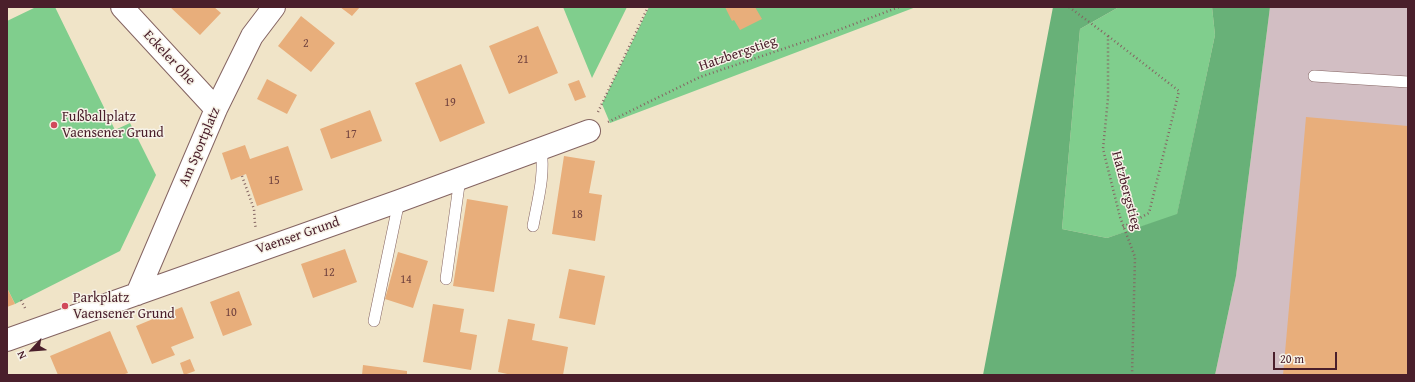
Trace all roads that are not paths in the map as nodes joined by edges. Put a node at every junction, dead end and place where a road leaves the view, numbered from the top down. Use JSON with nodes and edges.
{"nodes":[{"id":1,"x":122,"y":7,"type":"edge"},
{"id":2,"x":274,"y":7,"type":"edge"},
{"id":3,"x":1314,"y":76,"type":"dead end"},
{"id":4,"x":1408,"y":82,"type":"edge"},
{"id":5,"x":216,"y":109,"type":"junction"},
{"id":6,"x":589,"y":130,"type":"road end"},
{"id":7,"x":541,"y":148,"type":"junction"},
{"id":8,"x":460,"y":178,"type":"junction"},
{"id":9,"x":399,"y":201,"type":"junction"},
{"id":10,"x":533,"y":226,"type":"dead end"},
{"id":11,"x":446,"y":279,"type":"dead end"},
{"id":12,"x":137,"y":294,"type":"junction"},
{"id":13,"x":374,"y":321,"type":"dead end"},
{"id":14,"x":7,"y":340,"type":"edge"}],
"edges":[{"from":1,"to":5,"type":"street","name":"Eckeler Ohe"},
{"from":2,"to":5,"type":"street","name":"Am Sportplatz"},
{"from":3,"to":4,"type":"lane"},
{"from":5,"to":12,"type":"street","name":"Am Sportplatz"},
{"from":6,"to":7,"type":"street","name":"Vaenser Grund"},
{"from":7,"to":8,"type":"street","name":"Vaenser Grund"},
{"from":7,"to":10,"type":"lane"},
{"from":8,"to":9,"type":"street","name":"Vaenser Grund"},
{"from":8,"to":11,"type":"lane"},
{"from":9,"to":12,"type":"street","name":"Vaenser Grund"},
{"from":9,"to":13,"type":"lane"},
{"from":12,"to":14,"type":"street","name":"Vaenser Grund"}]}
